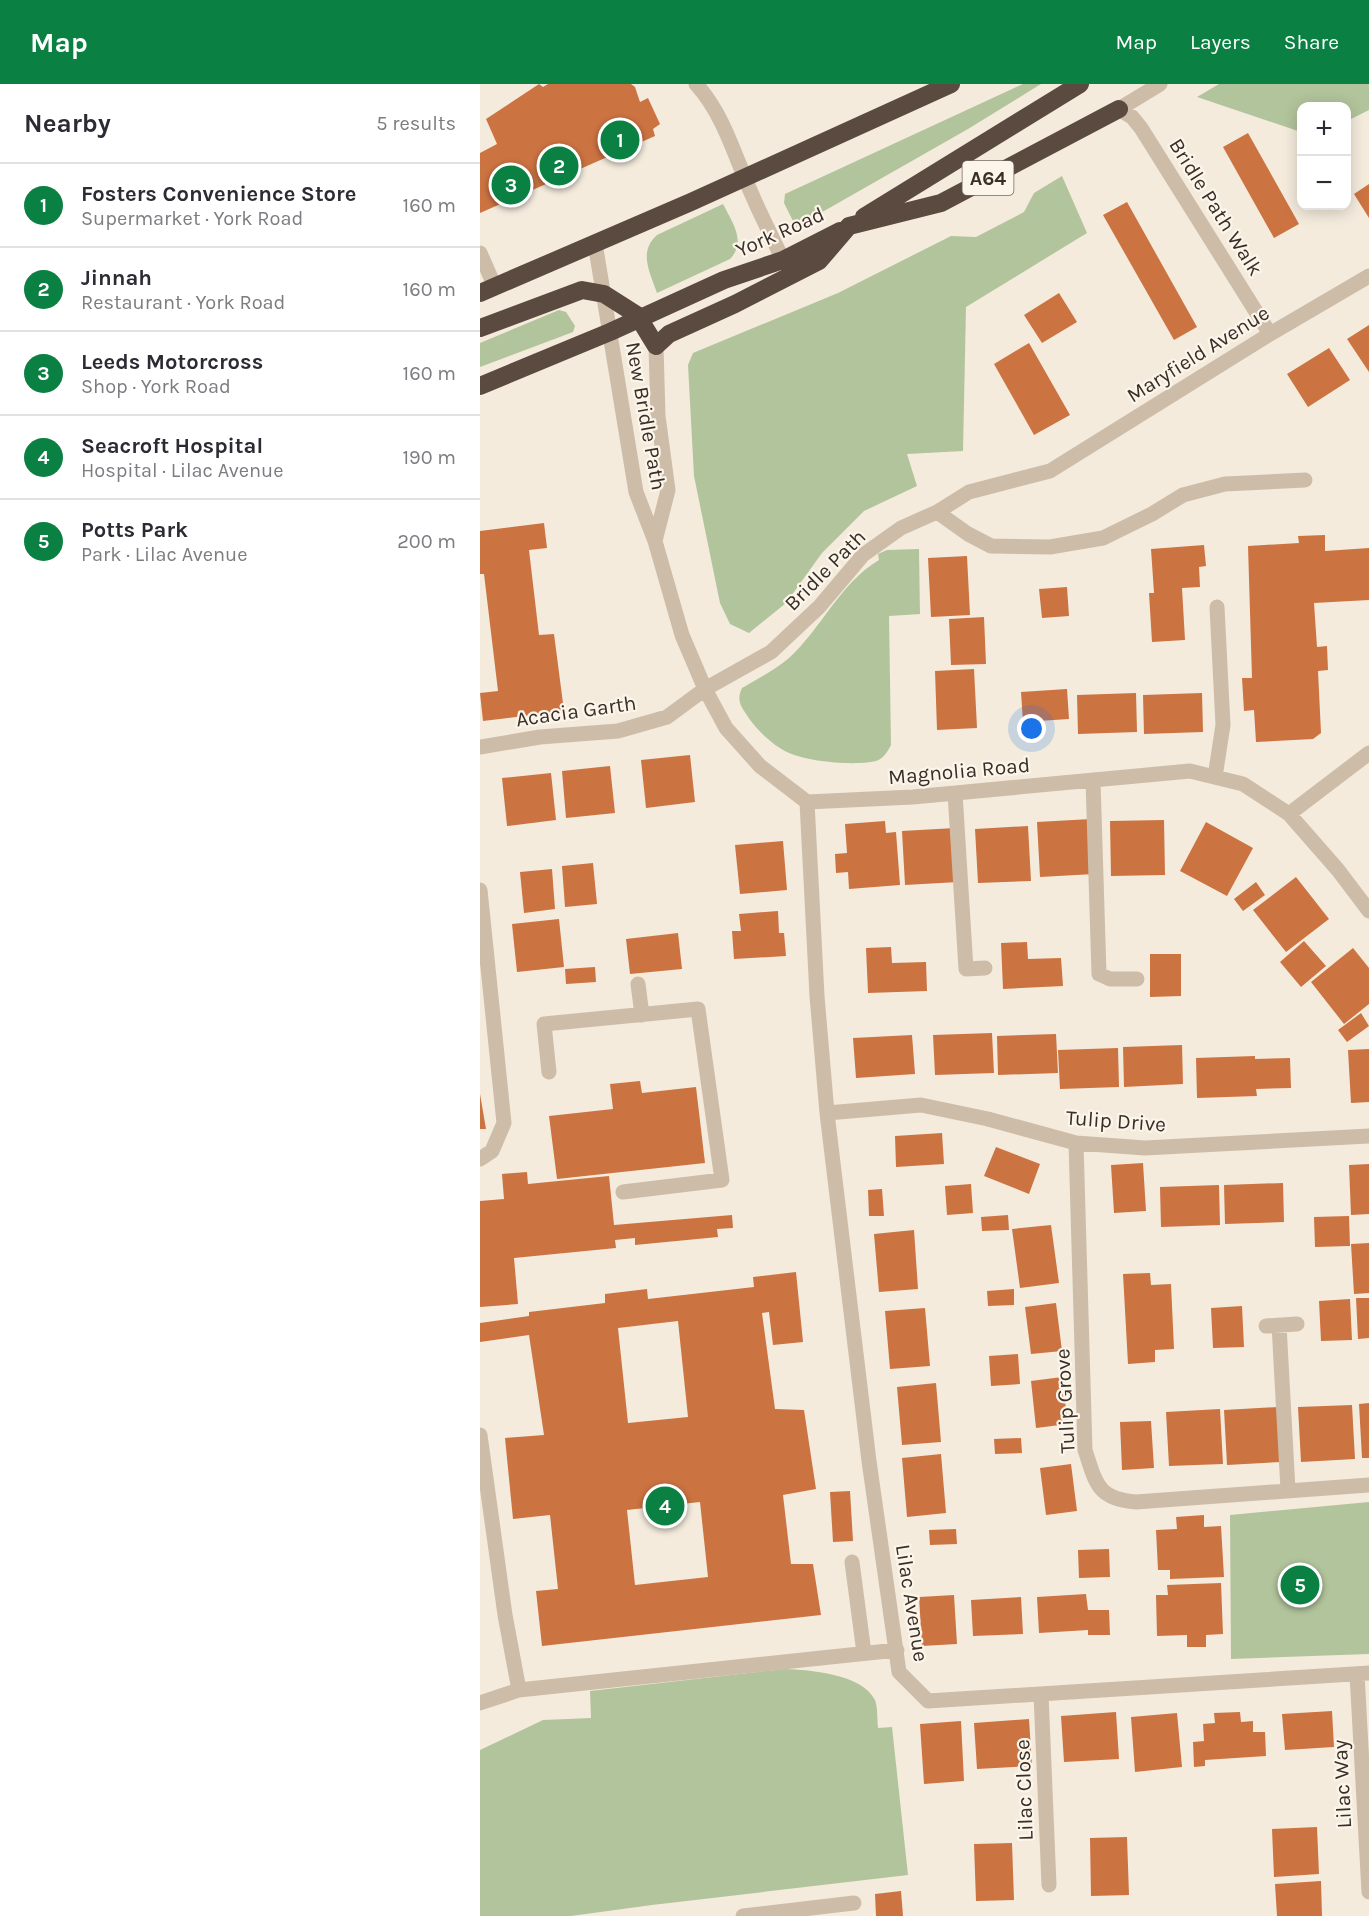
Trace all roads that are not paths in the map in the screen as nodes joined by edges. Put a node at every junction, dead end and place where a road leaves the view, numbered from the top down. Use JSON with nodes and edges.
{"nodes":[{"id":1,"x":696,"y":84,"type":"edge"},
{"id":2,"x":951,"y":84,"type":"edge"},
{"id":3,"x":1080,"y":84,"type":"edge"},
{"id":4,"x":1160,"y":84,"type":"edge"},
{"id":5,"x":1119,"y":109,"type":"junction"},
{"id":6,"x":745,"y":177,"type":"junction"},
{"id":7,"x":849,"y":226,"type":"junction"},
{"id":8,"x":595,"y":243,"type":"junction"},
{"id":9,"x":480,"y":253,"type":"edge"},
{"id":10,"x":783,"y":260,"type":"junction"},
{"id":11,"x":1369,"y":276,"type":"edge"},
{"id":12,"x":488,"y":290,"type":"edge"},
{"id":13,"x":604,"y":294,"type":"junction"},
{"id":14,"x":639,"y":319,"type":"junction"},
{"id":15,"x":480,"y":328,"type":"edge"},
{"id":16,"x":610,"y":332,"type":"junction"},
{"id":17,"x":1270,"y":334,"type":"junction"},
{"id":18,"x":656,"y":346,"type":"junction"},
{"id":19,"x":480,"y":386,"type":"edge"},
{"id":20,"x":1050,"y":471,"type":"joint"},
{"id":21,"x":1305,"y":480,"type":"dead end"},
{"id":22,"x":937,"y":512,"type":"junction"},
{"id":23,"x":656,"y":541,"type":"junction"},
{"id":24,"x":1218,"y":607,"type":"dead end"},
{"id":25,"x":705,"y":689,"type":"junction"},
{"id":26,"x":480,"y":747,"type":"edge"},
{"id":27,"x":1369,"y":753,"type":"edge"},
{"id":28,"x":1215,"y":777,"type":"junction"},
{"id":29,"x":1093,"y":780,"type":"junction"},
{"id":30,"x":955,"y":793,"type":"junction"},
{"id":31,"x":807,"y":802,"type":"junction"},
{"id":32,"x":1289,"y":814,"type":"junction"},
{"id":33,"x":480,"y":890,"type":"edge"},
{"id":34,"x":480,"y":897,"type":"edge"},
{"id":35,"x":1369,"y":911,"type":"edge"},
{"id":36,"x":985,"y":968,"type":"dead end"},
{"id":37,"x":1137,"y":979,"type":"dead end"},
{"id":38,"x":638,"y":984,"type":"dead end"},
{"id":39,"x":642,"y":1015,"type":"junction"},
{"id":40,"x":549,"y":1072,"type":"dead end"},
{"id":41,"x":827,"y":1113,"type":"junction"},
{"id":42,"x":1369,"y":1136,"type":"edge"},
{"id":43,"x":1076,"y":1143,"type":"junction"},
{"id":44,"x":480,"y":1159,"type":"edge"},
{"id":45,"x":623,"y":1192,"type":"dead end"},
{"id":46,"x":1297,"y":1324,"type":"dead end"},
{"id":47,"x":480,"y":1435,"type":"edge"},
{"id":48,"x":1369,"y":1485,"type":"edge"},
{"id":49,"x":1288,"y":1490,"type":"junction"},
{"id":50,"x":852,"y":1562,"type":"dead end"},
{"id":51,"x":897,"y":1650,"type":"junction"},
{"id":52,"x":864,"y":1653,"type":"junction"},
{"id":53,"x":1363,"y":1673,"type":"edge"},
{"id":54,"x":519,"y":1690,"type":"junction"},
{"id":55,"x":1041,"y":1694,"type":"junction"},
{"id":56,"x":480,"y":1703,"type":"edge"},
{"id":57,"x":1049,"y":1885,"type":"dead end"},
{"id":58,"x":1369,"y":1892,"type":"edge"},
{"id":59,"x":854,"y":1903,"type":"dead end"},
{"id":60,"x":742,"y":1916,"type":"edge"}],
"edges":[{"from":1,"to":6,"type":"street"},
{"from":2,"to":6,"type":"highway"},
{"from":3,"to":7,"type":"highway","name":"York Road","number":"A64"},
{"from":4,"to":5,"type":"street","number":"A64"},
{"from":5,"to":7,"type":"highway","number":"A64"},
{"from":5,"to":17,"type":"street","name":"Bridle Path Walk"},
{"from":6,"to":8,"type":"highway"},
{"from":6,"to":10,"type":"street"},
{"from":7,"to":10,"type":"highway","name":"York Road","number":"A64"},
{"from":7,"to":18,"type":"highway","number":"A64"},
{"from":8,"to":12,"type":"highway"},
{"from":8,"to":13,"type":"street","name":"New Bridle Path"},
{"from":9,"to":12,"type":"street"},
{"from":10,"to":14,"type":"highway","name":"York Road","number":"A64"},
{"from":11,"to":17,"type":"street","name":"Maryfield Avenue"},
{"from":13,"to":14,"type":"highway"},
{"from":13,"to":15,"type":"highway"},
{"from":13,"to":16,"type":"street","name":"New Bridle Path"},
{"from":14,"to":16,"type":"highway","name":"York Road","number":"A64"},
{"from":14,"to":18,"type":"highway"},
{"from":16,"to":19,"type":"highway","name":"York Road","number":"A64"},
{"from":16,"to":23,"type":"street","name":"New Bridle Path"},
{"from":17,"to":20,"type":"street","name":"Maryfield Avenue"},
{"from":18,"to":23,"type":"street","name":"New Bridle Path"},
{"from":20,"to":22,"type":"street","name":"Bridle Path"},
{"from":21,"to":22,"type":"street"},
{"from":22,"to":25,"type":"street","name":"Bridle Path"},
{"from":23,"to":25,"type":"street"},
{"from":24,"to":28,"type":"street"},
{"from":25,"to":26,"type":"street","name":"Acacia Garth"},
{"from":25,"to":31,"type":"street"},
{"from":27,"to":32,"type":"street"},
{"from":28,"to":29,"type":"street","name":"Magnolia Road"},
{"from":28,"to":32,"type":"street","name":"Magnolia Road"},
{"from":29,"to":30,"type":"street","name":"Magnolia Road"},
{"from":29,"to":37,"type":"street"},
{"from":30,"to":31,"type":"street","name":"Magnolia Road"},
{"from":30,"to":36,"type":"street"},
{"from":31,"to":41,"type":"street"},
{"from":32,"to":35,"type":"street","name":"Magnolia Road"},
{"from":33,"to":34,"type":"street"},
{"from":34,"to":44,"type":"street"},
{"from":38,"to":39,"type":"street"},
{"from":39,"to":40,"type":"street"},
{"from":39,"to":45,"type":"street"},
{"from":41,"to":43,"type":"street","name":"Tulip Drive"},
{"from":41,"to":51,"type":"street","name":"Lilac Avenue"},
{"from":42,"to":43,"type":"street","name":"Tulip Drive"},
{"from":43,"to":49,"type":"street","name":"Tulip Grove"},
{"from":46,"to":49,"type":"street"},
{"from":47,"to":54,"type":"street"},
{"from":48,"to":49,"type":"street","name":"Tulip Grove"},
{"from":50,"to":52,"type":"street"},
{"from":51,"to":52,"type":"street"},
{"from":51,"to":55,"type":"street","name":"Lilac Avenue"},
{"from":52,"to":54,"type":"street"},
{"from":53,"to":55,"type":"street","name":"Lilac Avenue"},
{"from":53,"to":58,"type":"street","name":"Lilac Way"},
{"from":54,"to":56,"type":"street"},
{"from":55,"to":57,"type":"street","name":"Lilac Close"},
{"from":59,"to":60,"type":"street"}]}
